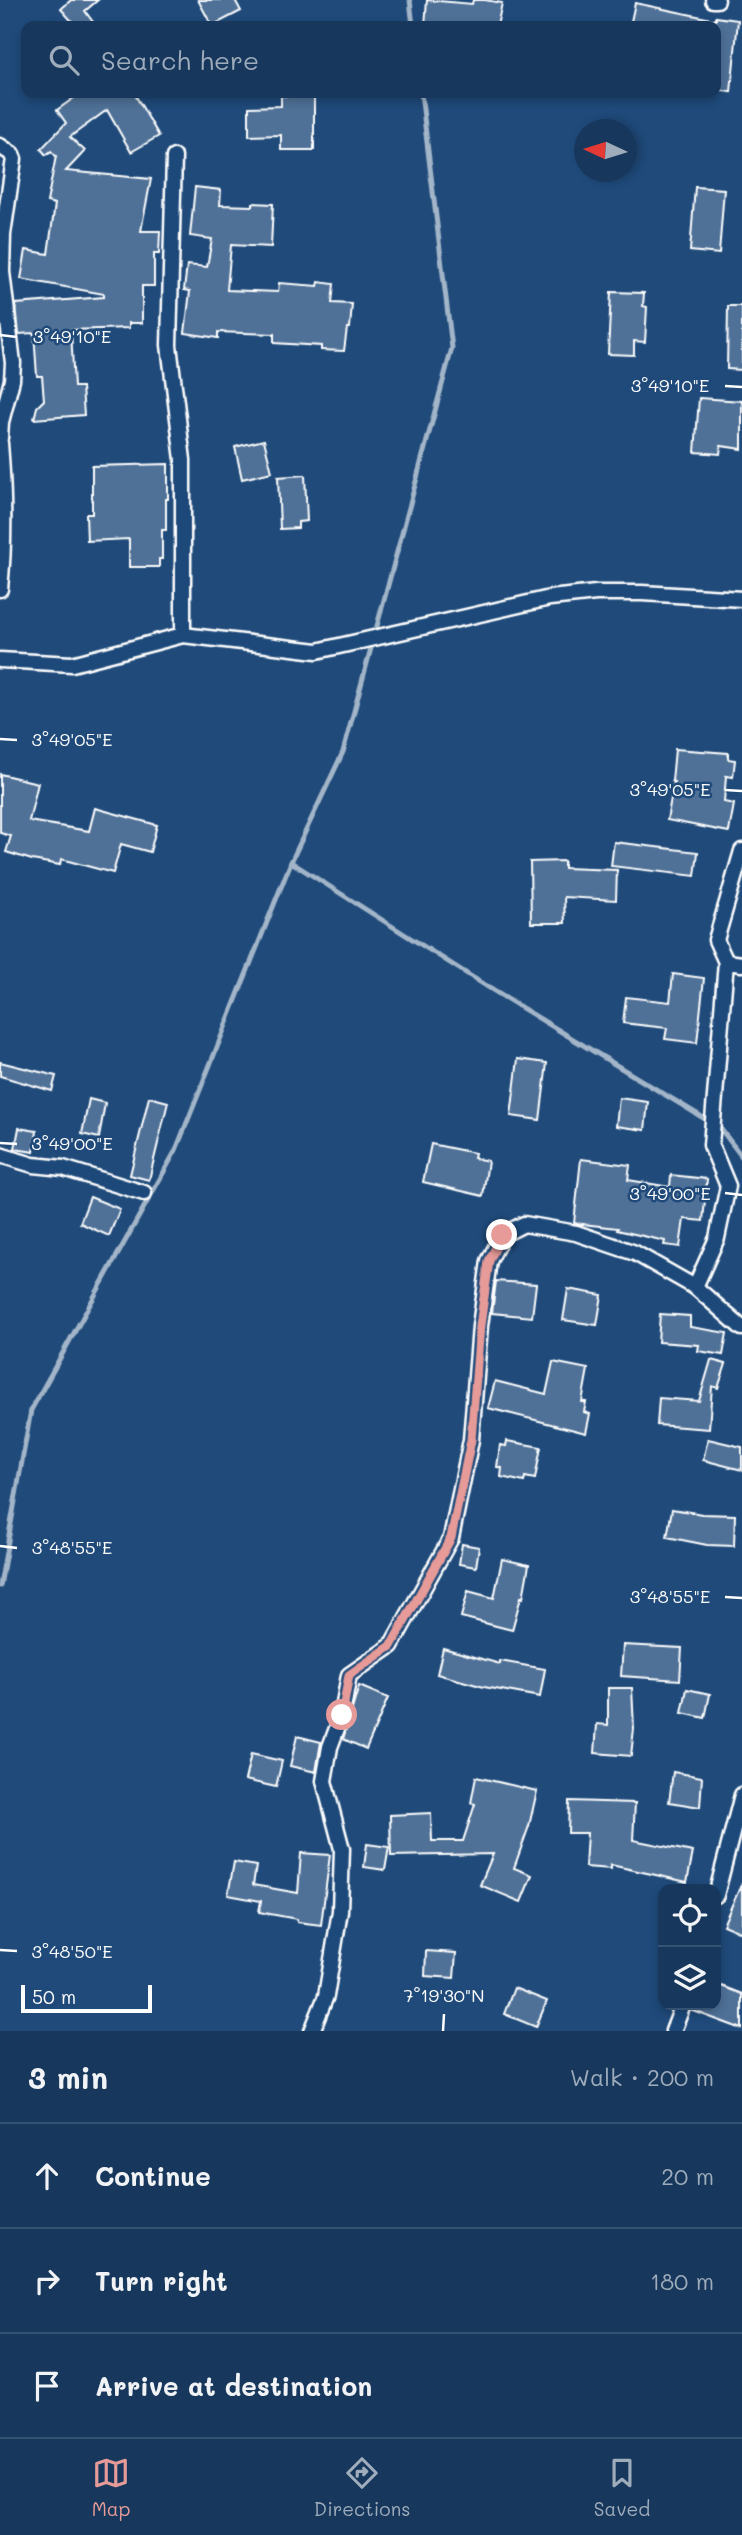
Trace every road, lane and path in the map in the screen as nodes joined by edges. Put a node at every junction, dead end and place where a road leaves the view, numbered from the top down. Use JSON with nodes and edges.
{"nodes":[{"id":1,"x":0,"y":146,"type":"edge"},
{"id":2,"x":174,"y":157,"type":"dead end"},
{"id":3,"x":4,"y":335,"type":"edge"},
{"id":4,"x":0,"y":441,"type":"edge"},
{"id":5,"x":0,"y":589,"type":"edge"},
{"id":6,"x":742,"y":599,"type":"edge"},
{"id":7,"x":183,"y":635,"type":"junction"},
{"id":8,"x":0,"y":660,"type":"edge"},
{"id":9,"x":742,"y":851,"type":"edge"},
{"id":10,"x":726,"y":962,"type":"junction"},
{"id":11,"x":742,"y":964,"type":"edge"},
{"id":12,"x":0,"y":1155,"type":"edge"},
{"id":13,"x":144,"y":1193,"type":"dead end"},
{"id":14,"x":695,"y":1287,"type":"junction"},
{"id":15,"x":742,"y":1328,"type":"edge"},
{"id":16,"x":742,"y":1795,"type":"edge"},
{"id":17,"x":719,"y":1884,"type":"edge"},
{"id":18,"x":681,"y":2010,"type":"edge"},
{"id":19,"x":312,"y":2031,"type":"edge"},
{"id":20,"x":673,"y":2031,"type":"edge"}],
"edges":[{"from":1,"to":3,"type":"street"},
{"from":2,"to":7,"type":"street"},
{"from":3,"to":4,"type":"street"},
{"from":4,"to":5,"type":"street"},
{"from":6,"to":7,"type":"street"},
{"from":7,"to":8,"type":"street"},
{"from":9,"to":10,"type":"street"},
{"from":10,"to":11,"type":"street"},
{"from":10,"to":14,"type":"street"},
{"from":12,"to":13,"type":"street"},
{"from":14,"to":15,"type":"street"},
{"from":14,"to":19,"type":"street"},
{"from":16,"to":17,"type":"street"},
{"from":18,"to":20,"type":"street"}]}
